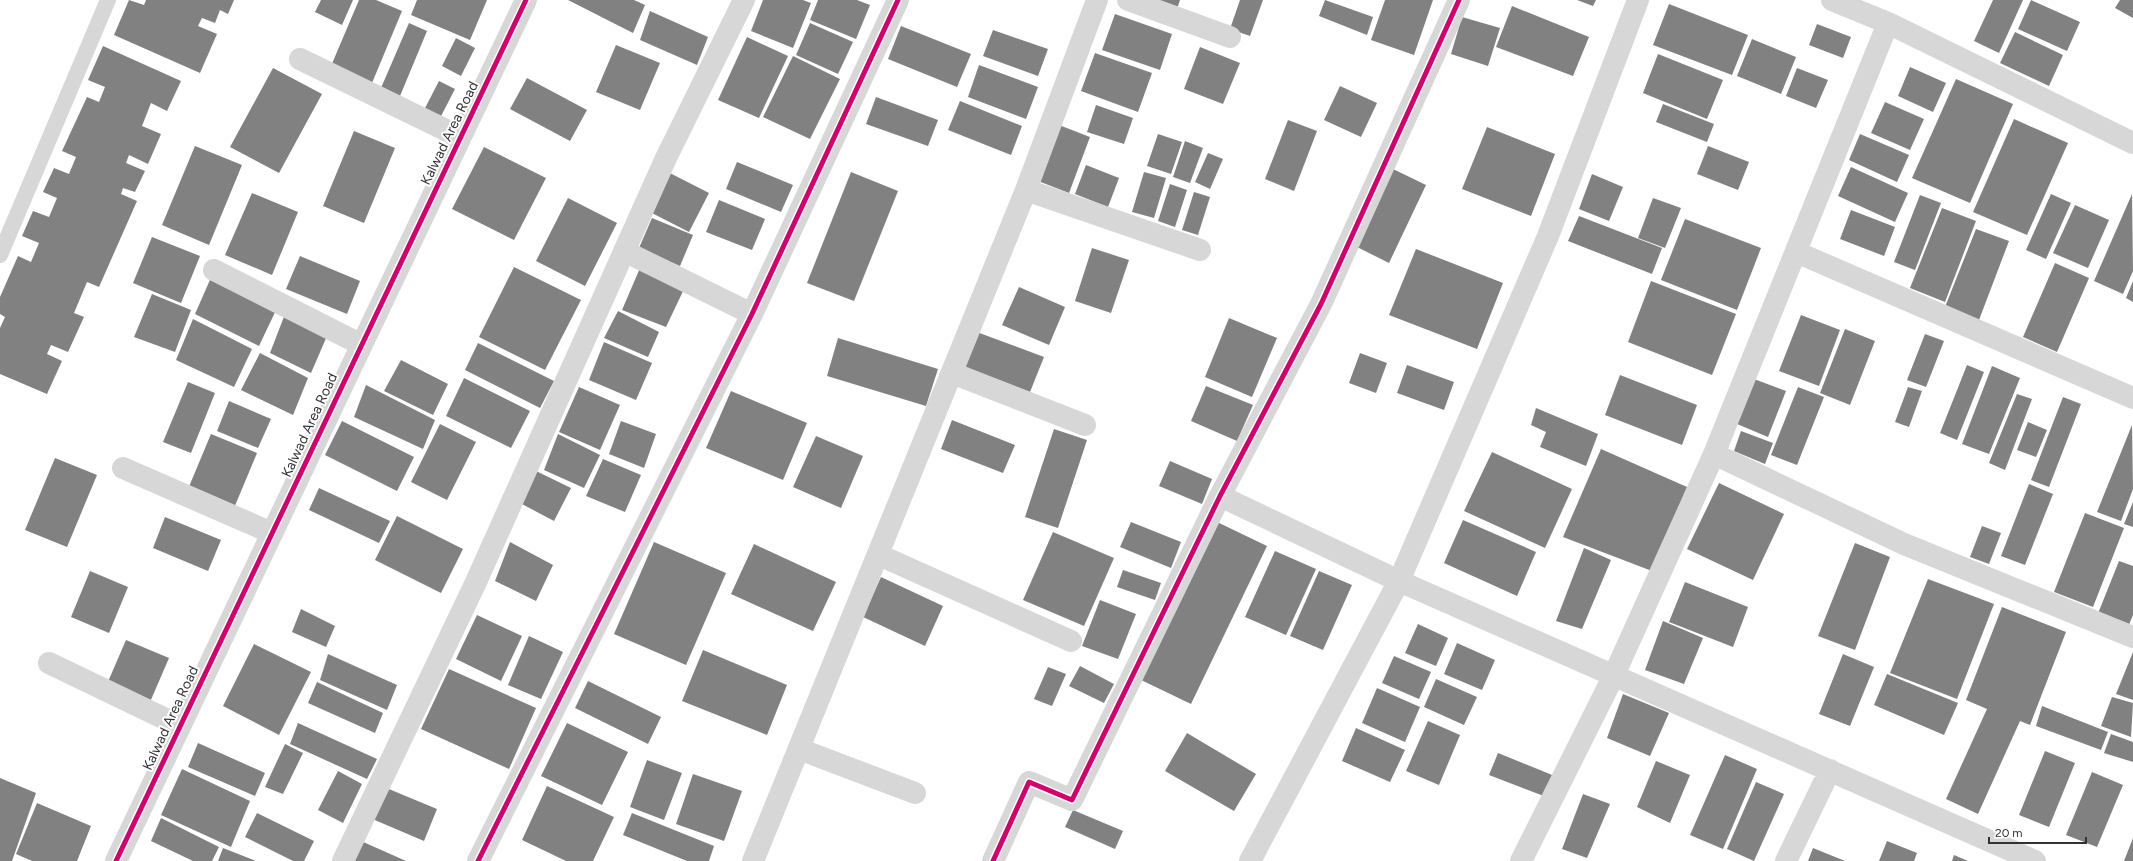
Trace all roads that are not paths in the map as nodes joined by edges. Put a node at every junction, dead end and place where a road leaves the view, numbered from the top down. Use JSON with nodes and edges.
{"nodes":[{"id":1,"x":108,"y":0,"type":"edge"},
{"id":2,"x":526,"y":0,"type":"edge"},
{"id":3,"x":744,"y":0,"type":"edge"},
{"id":4,"x":898,"y":0,"type":"edge"},
{"id":5,"x":1097,"y":0,"type":"edge"},
{"id":6,"x":1128,"y":0,"type":"edge"},
{"id":7,"x":1459,"y":0,"type":"edge"},
{"id":8,"x":1638,"y":0,"type":"edge"},
{"id":9,"x":1832,"y":0,"type":"edge"},
{"id":10,"x":1888,"y":23,"type":"junction"},
{"id":11,"x":1230,"y":37,"type":"dead end"},
{"id":12,"x":300,"y":59,"type":"dead end"},
{"id":13,"x":460,"y":137,"type":"junction"},
{"id":14,"x":2133,"y":143,"type":"edge"},
{"id":15,"x":1026,"y":190,"type":"junction"},
{"id":16,"x":1200,"y":250,"type":"dead end"},
{"id":17,"x":624,"y":251,"type":"junction"},
{"id":18,"x":1796,"y":252,"type":"junction"},
{"id":19,"x":0,"y":255,"type":"edge"},
{"id":20,"x":214,"y":270,"type":"dead end"},
{"id":21,"x":752,"y":314,"type":"junction"},
{"id":22,"x":360,"y":344,"type":"junction"},
{"id":23,"x":952,"y":373,"type":"junction"},
{"id":24,"x":2133,"y":398,"type":"edge"},
{"id":25,"x":1085,"y":425,"type":"dead end"},
{"id":26,"x":1714,"y":454,"type":"junction"},
{"id":27,"x":123,"y":468,"type":"dead end"},
{"id":28,"x":1220,"y":496,"type":"junction"},
{"id":29,"x":272,"y":533,"type":"junction"},
{"id":30,"x":879,"y":555,"type":"junction"},
{"id":31,"x":1399,"y":581,"type":"junction"},
{"id":32,"x":2133,"y":637,"type":"edge"},
{"id":33,"x":1071,"y":641,"type":"dead end"},
{"id":34,"x":49,"y":663,"type":"dead end"},
{"id":35,"x":1614,"y":675,"type":"junction"},
{"id":36,"x":180,"y":726,"type":"junction"},
{"id":37,"x":800,"y":749,"type":"junction"},
{"id":38,"x":1830,"y":770,"type":"junction"},
{"id":39,"x":915,"y":793,"type":"dead end"},
{"id":40,"x":116,"y":861,"type":"edge"},
{"id":41,"x":342,"y":861,"type":"edge"},
{"id":42,"x":478,"y":861,"type":"edge"},
{"id":43,"x":753,"y":861,"type":"edge"},
{"id":44,"x":993,"y":861,"type":"edge"},
{"id":45,"x":1250,"y":861,"type":"edge"},
{"id":46,"x":1521,"y":861,"type":"edge"},
{"id":47,"x":1786,"y":861,"type":"edge"},
{"id":48,"x":2034,"y":861,"type":"edge"}],
"edges":[{"from":1,"to":19,"type":"lane"},
{"from":2,"to":13,"type":"street","name":"Kalwad Area Road"},
{"from":3,"to":17,"type":"street"},
{"from":4,"to":21,"type":"street"},
{"from":5,"to":15,"type":"street"},
{"from":6,"to":11,"type":"street"},
{"from":7,"to":28,"type":"street"},
{"from":8,"to":31,"type":"street"},
{"from":9,"to":10,"type":"street"},
{"from":10,"to":14,"type":"street"},
{"from":10,"to":18,"type":"street"},
{"from":12,"to":13,"type":"street"},
{"from":13,"to":22,"type":"street","name":"Kalwad Area Road"},
{"from":15,"to":16,"type":"street"},
{"from":15,"to":23,"type":"street"},
{"from":17,"to":21,"type":"street"},
{"from":17,"to":41,"type":"street"},
{"from":18,"to":24,"type":"street"},
{"from":18,"to":26,"type":"street"},
{"from":20,"to":22,"type":"street"},
{"from":21,"to":42,"type":"street"},
{"from":22,"to":29,"type":"street","name":"Kalwad Area Road"},
{"from":23,"to":25,"type":"street"},
{"from":23,"to":30,"type":"street"},
{"from":26,"to":32,"type":"street"},
{"from":26,"to":35,"type":"street"},
{"from":27,"to":29,"type":"street"},
{"from":28,"to":31,"type":"street"},
{"from":28,"to":44,"type":"street"},
{"from":29,"to":36,"type":"street","name":"Kalwad Area Road"},
{"from":30,"to":33,"type":"street"},
{"from":30,"to":37,"type":"street"},
{"from":31,"to":35,"type":"street"},
{"from":31,"to":45,"type":"street"},
{"from":34,"to":36,"type":"street"},
{"from":35,"to":38,"type":"street"},
{"from":35,"to":46,"type":"street"},
{"from":36,"to":40,"type":"street","name":"Kalwad Area Road"},
{"from":37,"to":39,"type":"street"},
{"from":37,"to":43,"type":"street"},
{"from":38,"to":47,"type":"street"},
{"from":38,"to":48,"type":"street"}]}
